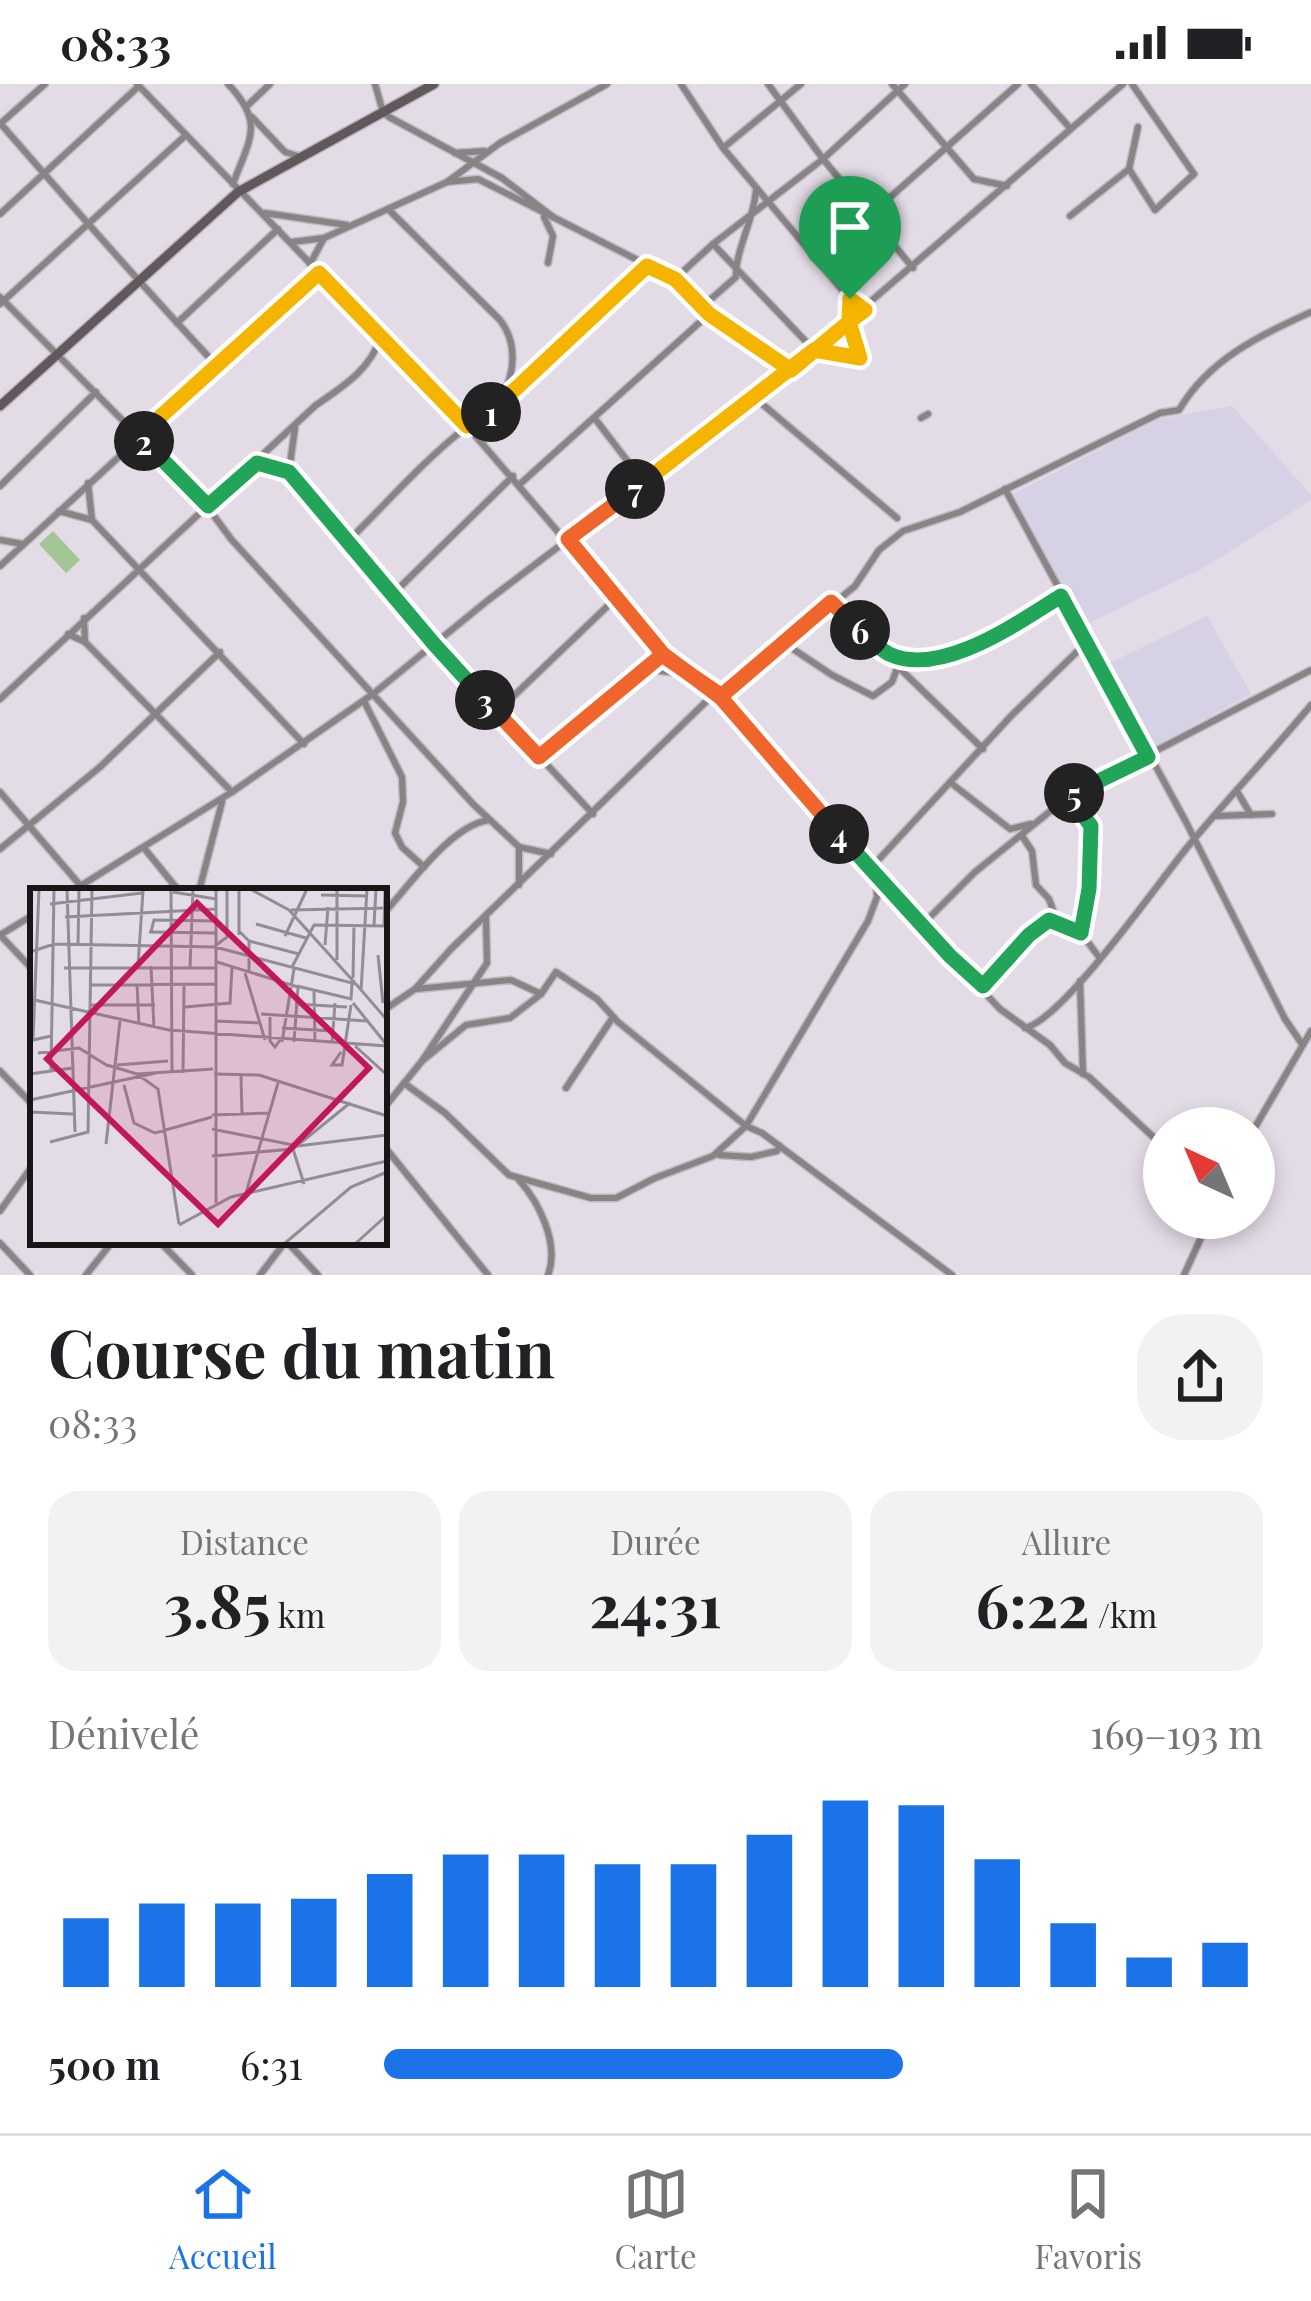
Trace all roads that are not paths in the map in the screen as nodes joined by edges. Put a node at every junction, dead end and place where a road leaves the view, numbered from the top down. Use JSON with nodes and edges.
{"nodes":[{"id":1,"x":45,"y":84,"type":"edge"},
{"id":2,"x":228,"y":84,"type":"edge"},
{"id":3,"x":270,"y":84,"type":"edge"},
{"id":4,"x":375,"y":84,"type":"edge"},
{"id":5,"x":434,"y":84,"type":"edge"},
{"id":6,"x":608,"y":84,"type":"edge"},
{"id":7,"x":681,"y":84,"type":"edge"},
{"id":8,"x":768,"y":84,"type":"edge"},
{"id":9,"x":801,"y":84,"type":"edge"},
{"id":10,"x":1018,"y":84,"type":"edge"},
{"id":11,"x":1031,"y":84,"type":"edge"},
{"id":12,"x":1127,"y":84,"type":"edge"},
{"id":13,"x":138,"y":85,"type":"edge"},
{"id":14,"x":898,"y":86,"type":"edge"},
{"id":15,"x":778,"y":103,"type":"junction"},
{"id":16,"x":248,"y":105,"type":"junction"},
{"id":17,"x":383,"y":112,"type":"junction"},
{"id":18,"x":252,"y":116,"type":"junction"},
{"id":19,"x":0,"y":123,"type":"edge"},
{"id":20,"x":1070,"y":128,"type":"junction"},
{"id":21,"x":1138,"y":128,"type":"dead end"},
{"id":22,"x":186,"y":135,"type":"junction"},
{"id":23,"x":723,"y":148,"type":"junction"},
{"id":24,"x":946,"y":149,"type":"junction"},
{"id":25,"x":488,"y":151,"type":"junction"},
{"id":26,"x":451,"y":153,"type":"junction"},
{"id":27,"x":304,"y":155,"type":"junction"},
{"id":28,"x":823,"y":159,"type":"junction"},
{"id":29,"x":471,"y":164,"type":"junction"},
{"id":30,"x":1129,"y":170,"type":"junction"},
{"id":31,"x":44,"y":173,"type":"junction"},
{"id":32,"x":447,"y":182,"type":"junction"},
{"id":33,"x":1006,"y":186,"type":"junction"},
{"id":34,"x":236,"y":188,"type":"junction"},
{"id":35,"x":756,"y":188,"type":"junction"},
{"id":36,"x":769,"y":202,"type":"junction"},
{"id":37,"x":882,"y":202,"type":"junction"},
{"id":38,"x":863,"y":206,"type":"junction"},
{"id":39,"x":388,"y":208,"type":"junction"},
{"id":40,"x":262,"y":213,"type":"junction"},
{"id":41,"x":0,"y":214,"type":"edge"},
{"id":42,"x":541,"y":214,"type":"junction"},
{"id":43,"x":870,"y":215,"type":"junction"},
{"id":44,"x":754,"y":216,"type":"junction"},
{"id":45,"x":1070,"y":216,"type":"dead end"},
{"id":46,"x":557,"y":222,"type":"junction"},
{"id":47,"x":91,"y":224,"type":"junction"},
{"id":48,"x":351,"y":226,"type":"junction"},
{"id":49,"x":278,"y":229,"type":"junction"},
{"id":50,"x":324,"y":238,"type":"junction"},
{"id":51,"x":292,"y":242,"type":"junction"},
{"id":52,"x":713,"y":244,"type":"junction"},
{"id":53,"x":813,"y":257,"type":"junction"},
{"id":54,"x":548,"y":263,"type":"dead end"},
{"id":55,"x":310,"y":264,"type":"junction"},
{"id":56,"x":647,"y":266,"type":"junction"},
{"id":57,"x":736,"y":268,"type":"junction"},
{"id":58,"x":913,"y":268,"type":"junction"},
{"id":59,"x":319,"y":273,"type":"junction"},
{"id":60,"x":675,"y":279,"type":"junction"},
{"id":61,"x":135,"y":281,"type":"junction"},
{"id":62,"x":850,"y":299,"type":"junction"},
{"id":63,"x":1,"y":301,"type":"edge"},
{"id":64,"x":706,"y":310,"type":"junction"},
{"id":65,"x":865,"y":310,"type":"junction"},
{"id":66,"x":1311,"y":312,"type":"edge"},
{"id":67,"x":849,"y":322,"type":"junction"},
{"id":68,"x":177,"y":323,"type":"junction"},
{"id":69,"x":381,"y":336,"type":"junction"},
{"id":70,"x":814,"y":350,"type":"junction"},
{"id":71,"x":58,"y":352,"type":"junction"},
{"id":72,"x":219,"y":368,"type":"junction"},
{"id":73,"x":791,"y":370,"type":"junction"},
{"id":74,"x":96,"y":392,"type":"junction"},
{"id":75,"x":754,"y":398,"type":"junction"},
{"id":76,"x":501,"y":399,"type":"junction"},
{"id":77,"x":0,"y":406,"type":"edge"},
{"id":78,"x":595,"y":419,"type":"junction"},
{"id":79,"x":296,"y":424,"type":"junction"},
{"id":80,"x":467,"y":426,"type":"junction"},
{"id":81,"x":139,"y":436,"type":"junction"},
{"id":82,"x":257,"y":463,"type":"junction"},
{"id":83,"x":289,"y":472,"type":"junction"},
{"id":84,"x":513,"y":476,"type":"junction"},
{"id":85,"x":88,"y":483,"type":"junction"},
{"id":86,"x":520,"y":484,"type":"junction"},
{"id":87,"x":0,"y":486,"type":"edge"},
{"id":88,"x":1005,"y":489,"type":"junction"},
{"id":89,"x":208,"y":506,"type":"junction"},
{"id":90,"x":58,"y":511,"type":"junction"},
{"id":91,"x":896,"y":518,"type":"dead end"},
{"id":92,"x":92,"y":520,"type":"junction"},
{"id":93,"x":591,"y":523,"type":"junction"},
{"id":94,"x":568,"y":539,"type":"junction"},
{"id":95,"x":347,"y":542,"type":"junction"},
{"id":96,"x":0,"y":544,"type":"edge"},
{"id":97,"x":23,"y":544,"type":"junction"},
{"id":98,"x":128,"y":557,"type":"junction"},
{"id":99,"x":2,"y":564,"type":"edge"},
{"id":100,"x":140,"y":569,"type":"junction"},
{"id":101,"x":128,"y":580,"type":"junction"},
{"id":102,"x":392,"y":596,"type":"junction"},
{"id":103,"x":1061,"y":596,"type":"junction"},
{"id":104,"x":616,"y":597,"type":"junction"},
{"id":105,"x":831,"y":602,"type":"junction"},
{"id":106,"x":84,"y":618,"type":"junction"},
{"id":107,"x":68,"y":634,"type":"junction"},
{"id":108,"x":85,"y":642,"type":"junction"},
{"id":109,"x":1087,"y":642,"type":"junction"},
{"id":110,"x":784,"y":643,"type":"junction"},
{"id":111,"x":434,"y":644,"type":"junction"},
{"id":112,"x":220,"y":652,"type":"junction"},
{"id":113,"x":885,"y":652,"type":"junction"},
{"id":114,"x":663,"y":655,"type":"junction"},
{"id":115,"x":898,"y":664,"type":"junction"},
{"id":116,"x":644,"y":669,"type":"junction"},
{"id":117,"x":1311,"y":670,"type":"edge"},
{"id":118,"x":686,"y":674,"type":"junction"},
{"id":119,"x":373,"y":694,"type":"junction"},
{"id":120,"x":718,"y":694,"type":"junction"},
{"id":121,"x":0,"y":699,"type":"edge"},
{"id":122,"x":364,"y":700,"type":"junction"},
{"id":123,"x":1311,"y":705,"type":"edge"},
{"id":124,"x":497,"y":712,"type":"junction"},
{"id":125,"x":156,"y":715,"type":"junction"},
{"id":126,"x":304,"y":744,"type":"junction"},
{"id":127,"x":983,"y":749,"type":"junction"},
{"id":128,"x":539,"y":757,"type":"junction"},
{"id":129,"x":1148,"y":757,"type":"junction"},
{"id":130,"x":951,"y":783,"type":"junction"},
{"id":131,"x":0,"y":792,"type":"edge"},
{"id":132,"x":232,"y":792,"type":"junction"},
{"id":133,"x":1237,"y":792,"type":"junction"},
{"id":134,"x":1069,"y":796,"type":"junction"},
{"id":135,"x":223,"y":798,"type":"junction"},
{"id":136,"x":473,"y":804,"type":"junction"},
{"id":137,"x":593,"y":814,"type":"junction"},
{"id":138,"x":1272,"y":814,"type":"dead end"},
{"id":139,"x":1251,"y":815,"type":"junction"},
{"id":140,"x":1215,"y":816,"type":"junction"},
{"id":141,"x":489,"y":820,"type":"junction"},
{"id":142,"x":1034,"y":822,"type":"junction"},
{"id":143,"x":472,"y":823,"type":"junction"},
{"id":144,"x":28,"y":824,"type":"junction"},
{"id":145,"x":1022,"y":836,"type":"junction"},
{"id":146,"x":1194,"y":839,"type":"junction"},
{"id":147,"x":519,"y":847,"type":"junction"},
{"id":148,"x":144,"y":848,"type":"junction"},
{"id":149,"x":0,"y":849,"type":"edge"},
{"id":150,"x":551,"y":854,"type":"junction"},
{"id":151,"x":424,"y":867,"type":"junction"},
{"id":152,"x":873,"y":872,"type":"junction"},
{"id":153,"x":519,"y":886,"type":"junction"},
{"id":154,"x":73,"y":888,"type":"edge"},
{"id":155,"x":76,"y":888,"type":"edge"},
{"id":156,"x":177,"y":888,"type":"edge"},
{"id":157,"x":200,"y":888,"type":"edge"},
{"id":158,"x":387,"y":910,"type":"edge"},
{"id":159,"x":30,"y":917,"type":"edge"},
{"id":160,"x":486,"y":918,"type":"junction"},
{"id":161,"x":1049,"y":920,"type":"junction"},
{"id":162,"x":921,"y":926,"type":"junction"},
{"id":163,"x":1081,"y":933,"type":"junction"},
{"id":164,"x":0,"y":935,"type":"edge"},
{"id":165,"x":1099,"y":957,"type":"junction"},
{"id":166,"x":30,"y":967,"type":"edge"},
{"id":167,"x":1080,"y":980,"type":"junction"},
{"id":168,"x":474,"y":983,"type":"junction"},
{"id":169,"x":976,"y":984,"type":"junction"},
{"id":170,"x":415,"y":989,"type":"junction"},
{"id":171,"x":541,"y":994,"type":"junction"},
{"id":172,"x":387,"y":1008,"type":"edge"},
{"id":173,"x":613,"y":1017,"type":"junction"},
{"id":174,"x":1024,"y":1029,"type":"junction"},
{"id":175,"x":1311,"y":1031,"type":"edge"},
{"id":176,"x":1302,"y":1044,"type":"junction"},
{"id":177,"x":422,"y":1061,"type":"junction"},
{"id":178,"x":0,"y":1071,"type":"edge"},
{"id":179,"x":1084,"y":1074,"type":"junction"},
{"id":180,"x":404,"y":1083,"type":"junction"},
{"id":181,"x":566,"y":1088,"type":"dead end"},
{"id":182,"x":30,"y":1102,"type":"edge"},
{"id":183,"x":387,"y":1104,"type":"edge"},
{"id":184,"x":1266,"y":1107,"type":"edge"},
{"id":185,"x":746,"y":1126,"type":"junction"},
{"id":186,"x":1143,"y":1128,"type":"edge"},
{"id":187,"x":780,"y":1146,"type":"junction"},
{"id":188,"x":387,"y":1150,"type":"edge"},
{"id":189,"x":716,"y":1154,"type":"junction"},
{"id":190,"x":30,"y":1169,"type":"edge"},
{"id":191,"x":516,"y":1178,"type":"junction"},
{"id":192,"x":0,"y":1211,"type":"edge"},
{"id":193,"x":1200,"y":1239,"type":"edge"},
{"id":194,"x":0,"y":1243,"type":"edge"},
{"id":195,"x":110,"y":1245,"type":"edge"},
{"id":196,"x":163,"y":1245,"type":"edge"},
{"id":197,"x":284,"y":1245,"type":"edge"},
{"id":198,"x":289,"y":1245,"type":"edge"},
{"id":199,"x":23,"y":1268,"type":"junction"},
{"id":200,"x":30,"y":1275,"type":"edge"},
{"id":201,"x":42,"y":1275,"type":"edge"},
{"id":202,"x":86,"y":1275,"type":"edge"},
{"id":203,"x":192,"y":1275,"type":"edge"},
{"id":204,"x":260,"y":1275,"type":"edge"},
{"id":205,"x":318,"y":1275,"type":"edge"},
{"id":206,"x":488,"y":1275,"type":"edge"},
{"id":207,"x":548,"y":1275,"type":"edge"},
{"id":208,"x":952,"y":1275,"type":"edge"},
{"id":209,"x":1184,"y":1275,"type":"edge"}],
"edges":[{"from":1,"to":19,"type":"street"},
{"from":2,"to":16,"type":"street"},
{"from":3,"to":16,"type":"street"},
{"from":4,"to":17,"type":"street"},
{"from":5,"to":17,"type":"main road"},
{"from":6,"to":25,"type":"street"},
{"from":7,"to":23,"type":"street"},
{"from":8,"to":15,"type":"street"},
{"from":9,"to":15,"type":"street"},
{"from":10,"to":24,"type":"street"},
{"from":11,"to":20,"type":"street"},
{"from":12,"to":20,"type":"street"},
{"from":12,"to":30,"type":"street"},
{"from":13,"to":22,"type":"street"},
{"from":13,"to":31,"type":"street"},
{"from":14,"to":24,"type":"street"},
{"from":14,"to":28,"type":"street"},
{"from":15,"to":23,"type":"street"},
{"from":15,"to":28,"type":"street"},
{"from":16,"to":18,"type":"street"},
{"from":17,"to":26,"type":"street"},
{"from":17,"to":27,"type":"main road"},
{"from":18,"to":27,"type":"street"},
{"from":18,"to":34,"type":"street"},
{"from":19,"to":31,"type":"street"},
{"from":20,"to":33,"type":"street"},
{"from":21,"to":30,"type":"street"},
{"from":22,"to":34,"type":"street"},
{"from":22,"to":47,"type":"street"},
{"from":23,"to":35,"type":"street"},
{"from":24,"to":33,"type":"street"},
{"from":24,"to":37,"type":"street"},
{"from":25,"to":26,"type":"street"},
{"from":25,"to":29,"type":"street"},
{"from":26,"to":29,"type":"street"},
{"from":27,"to":34,"type":"main road"},
{"from":28,"to":36,"type":"street"},
{"from":28,"to":38,"type":"street"},
{"from":29,"to":32,"type":"street"},
{"from":29,"to":46,"type":"street"},
{"from":30,"to":45,"type":"street"},
{"from":31,"to":41,"type":"street"},
{"from":31,"to":47,"type":"street"},
{"from":32,"to":39,"type":"street"},
{"from":32,"to":42,"type":"street"},
{"from":33,"to":58,"type":"street"},
{"from":34,"to":40,"type":"street"},
{"from":34,"to":61,"type":"main road"},
{"from":35,"to":36,"type":"street"},
{"from":35,"to":44,"type":"street"},
{"from":36,"to":44,"type":"street"},
{"from":36,"to":53,"type":"street"},
{"from":37,"to":38,"type":"street"},
{"from":37,"to":43,"type":"street"},
{"from":38,"to":43,"type":"street"},
{"from":39,"to":48,"type":"street"},
{"from":39,"to":76,"type":"street"},
{"from":40,"to":48,"type":"street"},
{"from":40,"to":49,"type":"street"},
{"from":42,"to":46,"type":"street"},
{"from":42,"to":54,"type":"street"},
{"from":43,"to":53,"type":"street"},
{"from":43,"to":58,"type":"street"},
{"from":44,"to":52,"type":"street"},
{"from":44,"to":57,"type":"street"},
{"from":46,"to":56,"type":"street"},
{"from":47,"to":61,"type":"street"},
{"from":47,"to":63,"type":"street"},
{"from":48,"to":50,"type":"street"},
{"from":49,"to":51,"type":"street"},
{"from":49,"to":68,"type":"street"},
{"from":50,"to":51,"type":"street"},
{"from":50,"to":55,"type":"street"},
{"from":51,"to":55,"type":"street"},
{"from":52,"to":57,"type":"street"},
{"from":52,"to":60,"type":"street"},
{"from":53,"to":62,"type":"street"},
{"from":55,"to":59,"type":"street"},
{"from":56,"to":60,"type":"street"},
{"from":56,"to":76,"type":"street"},
{"from":57,"to":64,"type":"street"},
{"from":57,"to":70,"type":"street"},
{"from":58,"to":65,"type":"street"},
{"from":59,"to":69,"type":"street"},
{"from":59,"to":72,"type":"street"},
{"from":60,"to":64,"type":"street"},
{"from":61,"to":68,"type":"street"},
{"from":61,"to":71,"type":"main road"},
{"from":62,"to":65,"type":"street"},
{"from":62,"to":67,"type":"street"},
{"from":63,"to":71,"type":"street"},
{"from":64,"to":73,"type":"street"},
{"from":64,"to":78,"type":"street"},
{"from":65,"to":67,"type":"street"},
{"from":66,"to":88,"type":"street"},
{"from":67,"to":70,"type":"street"},
{"from":67,"to":70,"type":"street"},
{"from":68,"to":72,"type":"street"},
{"from":69,"to":79,"type":"street"},
{"from":69,"to":80,"type":"street"},
{"from":70,"to":73,"type":"street"},
{"from":71,"to":74,"type":"street"},
{"from":71,"to":77,"type":"main road"},
{"from":72,"to":81,"type":"street"},
{"from":73,"to":75,"type":"street"},
{"from":74,"to":81,"type":"street"},
{"from":74,"to":87,"type":"street"},
{"from":75,"to":91,"type":"street"},
{"from":75,"to":93,"type":"street"},
{"from":76,"to":80,"type":"street"},
{"from":78,"to":86,"type":"street"},
{"from":78,"to":93,"type":"street"},
{"from":79,"to":82,"type":"street"},
{"from":79,"to":83,"type":"street"},
{"from":80,"to":84,"type":"street"},
{"from":80,"to":95,"type":"street"},
{"from":81,"to":85,"type":"street"},
{"from":81,"to":89,"type":"street"},
{"from":82,"to":83,"type":"street"},
{"from":82,"to":89,"type":"street"},
{"from":83,"to":95,"type":"street"},
{"from":84,"to":86,"type":"street"},
{"from":84,"to":102,"type":"street"},
{"from":85,"to":90,"type":"street"},
{"from":85,"to":92,"type":"street"},
{"from":86,"to":94,"type":"street"},
{"from":88,"to":103,"type":"street"},
{"from":88,"to":105,"type":"street"},
{"from":89,"to":100,"type":"street"},
{"from":89,"to":119,"type":"street"},
{"from":90,"to":92,"type":"street"},
{"from":90,"to":97,"type":"street"},
{"from":92,"to":98,"type":"street"},
{"from":93,"to":94,"type":"street"},
{"from":94,"to":104,"type":"street"},
{"from":94,"to":111,"type":"street"},
{"from":95,"to":102,"type":"street"},
{"from":96,"to":97,"type":"street"},
{"from":96,"to":99,"type":"street"},
{"from":97,"to":99,"type":"street"},
{"from":98,"to":100,"type":"street"},
{"from":98,"to":101,"type":"street"},
{"from":100,"to":101,"type":"street"},
{"from":100,"to":112,"type":"street"},
{"from":101,"to":106,"type":"street"},
{"from":102,"to":111,"type":"street"},
{"from":103,"to":109,"type":"street"},
{"from":103,"to":113,"type":"street"},
{"from":104,"to":114,"type":"street"},
{"from":104,"to":124,"type":"street"},
{"from":105,"to":110,"type":"street"},
{"from":105,"to":113,"type":"street"},
{"from":106,"to":107,"type":"street"},
{"from":106,"to":108,"type":"street"},
{"from":107,"to":108,"type":"street"},
{"from":107,"to":121,"type":"street"},
{"from":108,"to":125,"type":"street"},
{"from":109,"to":127,"type":"street"},
{"from":109,"to":129,"type":"street"},
{"from":110,"to":115,"type":"street"},
{"from":110,"to":120,"type":"street"},
{"from":111,"to":119,"type":"street"},
{"from":111,"to":124,"type":"street"},
{"from":112,"to":125,"type":"street"},
{"from":112,"to":126,"type":"street"},
{"from":113,"to":115,"type":"street"},
{"from":114,"to":116,"type":"street"},
{"from":114,"to":118,"type":"street"},
{"from":114,"to":120,"type":"street"},
{"from":115,"to":127,"type":"street"},
{"from":116,"to":118,"type":"street"},
{"from":116,"to":128,"type":"street"},
{"from":117,"to":129,"type":"street"},
{"from":118,"to":120,"type":"street"},
{"from":119,"to":122,"type":"street"},
{"from":119,"to":136,"type":"street"},
{"from":120,"to":137,"type":"street"},
{"from":120,"to":152,"type":"street"},
{"from":122,"to":126,"type":"street"},
{"from":122,"to":151,"type":"street"},
{"from":123,"to":133,"type":"street"},
{"from":124,"to":128,"type":"street"},
{"from":125,"to":132,"type":"street"},
{"from":125,"to":144,"type":"street"},
{"from":126,"to":132,"type":"street"},
{"from":127,"to":130,"type":"street"},
{"from":128,"to":137,"type":"street"},
{"from":129,"to":134,"type":"street"},
{"from":129,"to":146,"type":"street"},
{"from":130,"to":142,"type":"street"},
{"from":130,"to":152,"type":"street"},
{"from":131,"to":144,"type":"street"},
{"from":132,"to":135,"type":"street"},
{"from":133,"to":139,"type":"street"},
{"from":133,"to":140,"type":"street"},
{"from":134,"to":142,"type":"street"},
{"from":134,"to":163,"type":"street"},
{"from":135,"to":148,"type":"street"},
{"from":135,"to":157,"type":"street"},
{"from":136,"to":141,"type":"street"},
{"from":136,"to":143,"type":"street"},
{"from":137,"to":150,"type":"street"},
{"from":138,"to":139,"type":"street"},
{"from":139,"to":140,"type":"street"},
{"from":140,"to":146,"type":"street"},
{"from":141,"to":143,"type":"street"},
{"from":141,"to":147,"type":"street"},
{"from":142,"to":145,"type":"street"},
{"from":143,"to":151,"type":"street"},
{"from":144,"to":149,"type":"street"},
{"from":144,"to":154,"type":"street"},
{"from":145,"to":161,"type":"street"},
{"from":145,"to":162,"type":"street"},
{"from":146,"to":165,"type":"street"},
{"from":146,"to":176,"type":"street"},
{"from":147,"to":150,"type":"street"},
{"from":147,"to":153,"type":"street"},
{"from":148,"to":155,"type":"street"},
{"from":148,"to":156,"type":"street"},
{"from":150,"to":153,"type":"street"},
{"from":151,"to":158,"type":"street"},
{"from":152,"to":162,"type":"street"},
{"from":152,"to":185,"type":"street"},
{"from":153,"to":160,"type":"street"},
{"from":159,"to":164,"type":"street"},
{"from":160,"to":168,"type":"street"},
{"from":160,"to":170,"type":"street"},
{"from":161,"to":163,"type":"street"},
{"from":161,"to":169,"type":"street"},
{"from":162,"to":169,"type":"street"},
{"from":163,"to":165,"type":"street"},
{"from":164,"to":166,"type":"street"},
{"from":165,"to":167,"type":"street"},
{"from":167,"to":174,"type":"street"},
{"from":167,"to":179,"type":"street"},
{"from":168,"to":170,"type":"street"},
{"from":168,"to":171,"type":"street"},
{"from":168,"to":177,"type":"street"},
{"from":169,"to":174,"type":"street"},
{"from":170,"to":172,"type":"street"},
{"from":171,"to":173,"type":"street"},
{"from":171,"to":177,"type":"street"},
{"from":173,"to":181,"type":"street"},
{"from":173,"to":185,"type":"street"},
{"from":174,"to":179,"type":"street"},
{"from":175,"to":176,"type":"street"},
{"from":176,"to":184,"type":"street"},
{"from":177,"to":180,"type":"street"},
{"from":178,"to":182,"type":"street"},
{"from":179,"to":186,"type":"street"},
{"from":180,"to":183,"type":"street"},
{"from":180,"to":191,"type":"street"},
{"from":185,"to":187,"type":"street"},
{"from":185,"to":189,"type":"street"},
{"from":187,"to":189,"type":"street"},
{"from":187,"to":208,"type":"street"},
{"from":188,"to":206,"type":"street"},
{"from":189,"to":191,"type":"street"},
{"from":190,"to":192,"type":"street"},
{"from":191,"to":207,"type":"street"},
{"from":193,"to":209,"type":"street"},
{"from":194,"to":199,"type":"street"},
{"from":195,"to":202,"type":"street"},
{"from":196,"to":203,"type":"street"},
{"from":197,"to":204,"type":"street"},
{"from":198,"to":205,"type":"street"},
{"from":199,"to":200,"type":"street"},
{"from":199,"to":201,"type":"street"}]}
